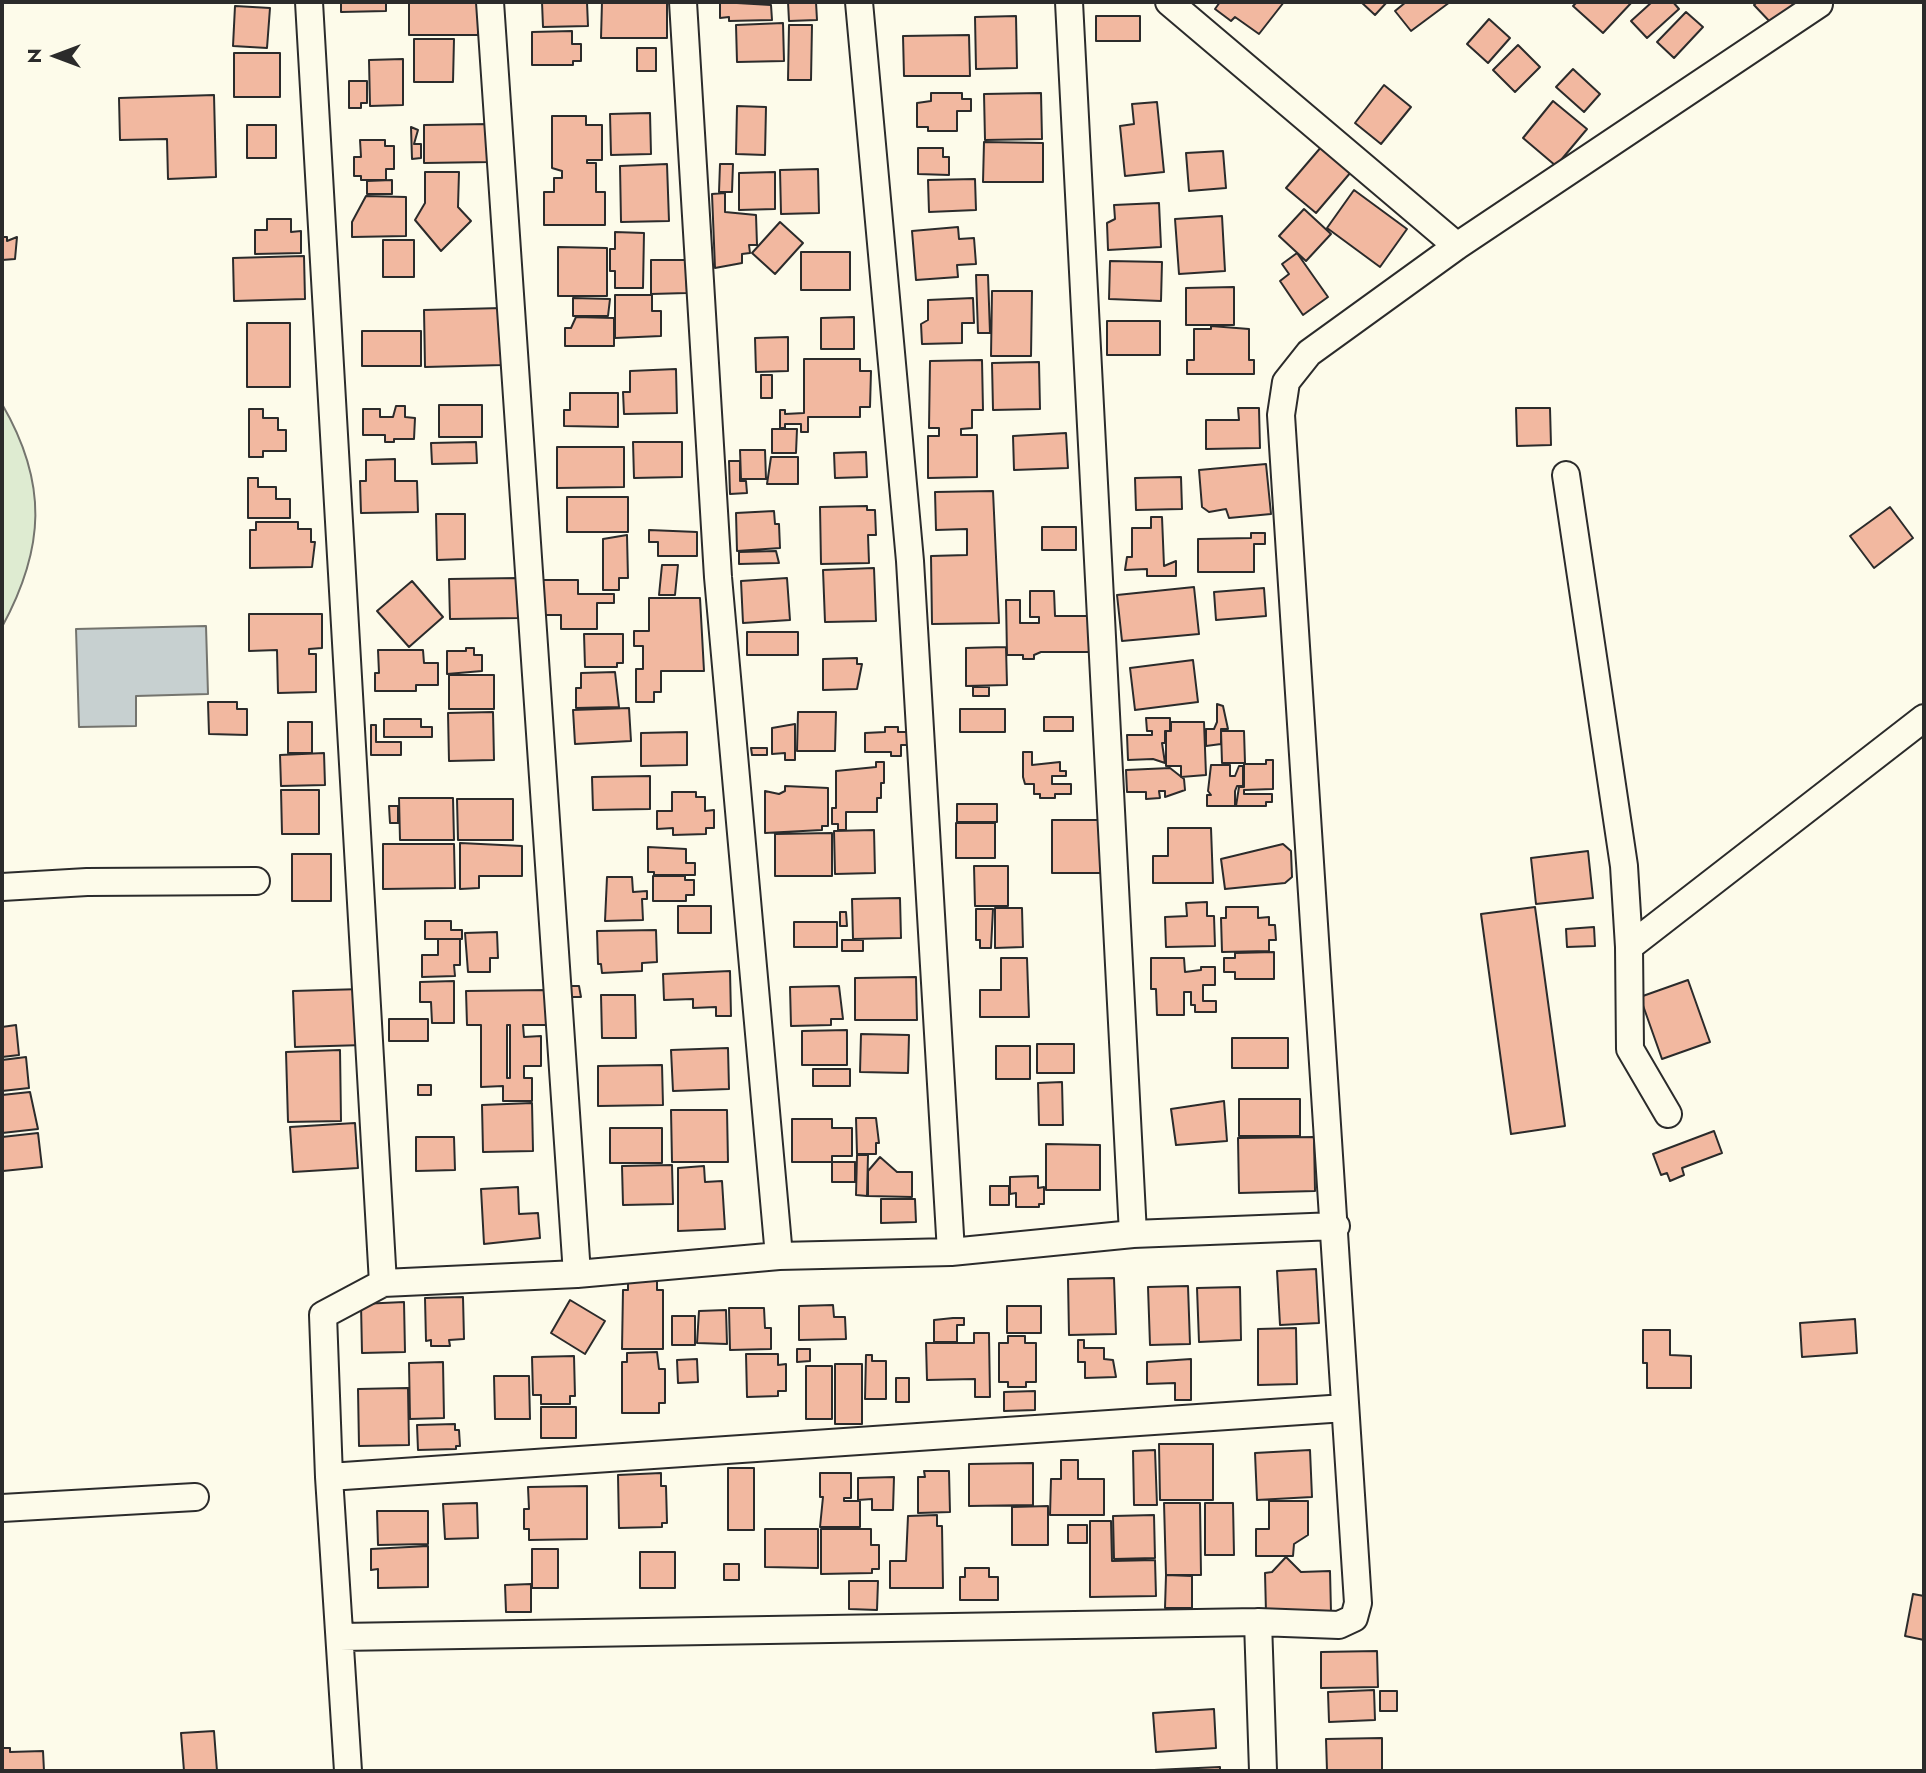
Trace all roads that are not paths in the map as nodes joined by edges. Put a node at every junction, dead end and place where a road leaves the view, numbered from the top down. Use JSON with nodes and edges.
{"nodes":[{"id":1,"x":309,"y":2,"type":"edge"},
{"id":2,"x":490,"y":2,"type":"edge"},
{"id":3,"x":683,"y":2,"type":"edge"},
{"id":4,"x":859,"y":2,"type":"edge"},
{"id":5,"x":1069,"y":2,"type":"edge"},
{"id":6,"x":1169,"y":2,"type":"edge"},
{"id":7,"x":1819,"y":4,"type":"dead end"},
{"id":8,"x":1457,"y":246,"type":"junction"},
{"id":9,"x":1566,"y":475,"type":"dead end"},
{"id":10,"x":1924,"y":718,"type":"edge"},
{"id":11,"x":256,"y":881,"type":"dead end"},
{"id":12,"x":2,"y":887,"type":"edge"},
{"id":13,"x":1629,"y":947,"type":"junction"},
{"id":14,"x":1668,"y":1114,"type":"dead end"},
{"id":15,"x":1336,"y":1226,"type":"junction"},
{"id":16,"x":1133,"y":1234,"type":"junction"},
{"id":17,"x":951,"y":1252,"type":"junction"},
{"id":18,"x":779,"y":1256,"type":"junction"},
{"id":19,"x":577,"y":1274,"type":"junction"},
{"id":20,"x":383,"y":1283,"type":"junction"},
{"id":21,"x":1345,"y":1408,"type":"junction"},
{"id":22,"x":329,"y":1477,"type":"junction"},
{"id":23,"x":195,"y":1497,"type":"dead end"},
{"id":24,"x":2,"y":1508,"type":"edge"},
{"id":25,"x":1258,"y":1622,"type":"junction"},
{"id":26,"x":340,"y":1637,"type":"junction"},
{"id":27,"x":348,"y":1771,"type":"edge"},
{"id":28,"x":1263,"y":1771,"type":"edge"}],
"edges":[{"from":1,"to":20,"type":"street"},
{"from":2,"to":19,"type":"street"},
{"from":3,"to":18,"type":"street"},
{"from":4,"to":17,"type":"street"},
{"from":5,"to":16,"type":"street"},
{"from":6,"to":8,"type":"street"},
{"from":7,"to":8,"type":"street"},
{"from":8,"to":15,"type":"street"},
{"from":9,"to":13,"type":"street"},
{"from":10,"to":13,"type":"street"},
{"from":11,"to":12,"type":"street"},
{"from":13,"to":14,"type":"street"},
{"from":15,"to":16,"type":"street"},
{"from":15,"to":21,"type":"street"},
{"from":16,"to":17,"type":"street"},
{"from":17,"to":18,"type":"street"},
{"from":18,"to":19,"type":"street"},
{"from":19,"to":20,"type":"street"},
{"from":20,"to":22,"type":"street"},
{"from":21,"to":22,"type":"street"},
{"from":21,"to":25,"type":"street"},
{"from":22,"to":26,"type":"street"},
{"from":23,"to":24,"type":"street"},
{"from":25,"to":26,"type":"street"},
{"from":25,"to":28,"type":"street"},
{"from":26,"to":27,"type":"street"}]}
